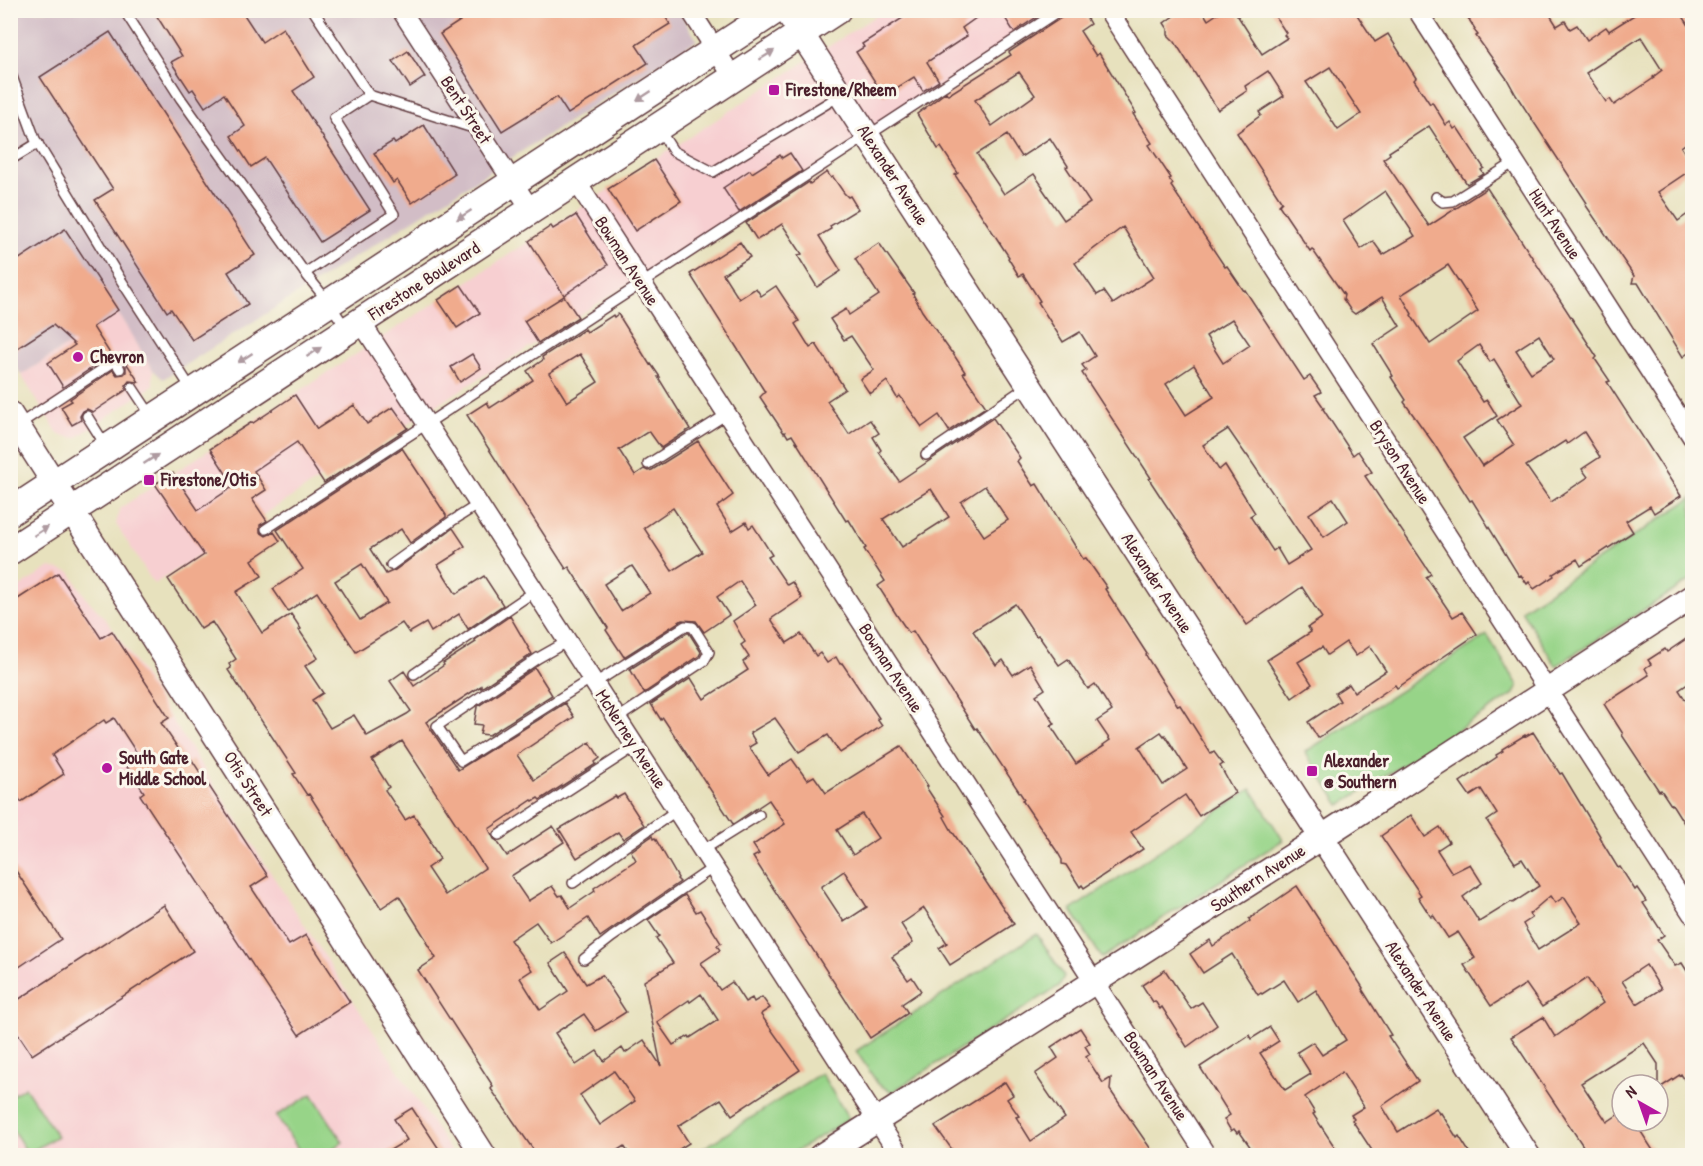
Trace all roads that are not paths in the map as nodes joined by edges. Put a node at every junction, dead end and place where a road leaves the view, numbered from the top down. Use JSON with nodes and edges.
{"nodes":[{"id":1,"x":124,"y":10,"type":"edge"},
{"id":2,"x":313,"y":10,"type":"edge"},
{"id":3,"x":401,"y":10,"type":"edge"},
{"id":4,"x":690,"y":10,"type":"edge"},
{"id":5,"x":776,"y":10,"type":"edge"},
{"id":6,"x":786,"y":10,"type":"edge"},
{"id":7,"x":837,"y":10,"type":"edge"},
{"id":8,"x":1060,"y":10,"type":"edge"},
{"id":9,"x":1108,"y":10,"type":"edge"},
{"id":10,"x":1417,"y":10,"type":"edge"},
{"id":11,"x":801,"y":34,"type":"junction"},
{"id":12,"x":715,"y":50,"type":"junction"},
{"id":13,"x":10,"y":71,"type":"edge"},
{"id":14,"x":733,"y":77,"type":"junction"},
{"id":15,"x":369,"y":95,"type":"junction"},
{"id":16,"x":841,"y":95,"type":"junction"},
{"id":17,"x":658,"y":127,"type":"junction"},
{"id":18,"x":478,"y":129,"type":"junction"},
{"id":19,"x":868,"y":136,"type":"junction"},
{"id":20,"x":38,"y":143,"type":"junction"},
{"id":21,"x":10,"y":160,"type":"edge"},
{"id":22,"x":1515,"y":162,"type":"junction"},
{"id":23,"x":576,"y":181,"type":"junction"},
{"id":24,"x":513,"y":183,"type":"junction"},
{"id":25,"x":1436,"y":197,"type":"dead end"},
{"id":26,"x":531,"y":210,"type":"junction"},
{"id":27,"x":305,"y":273,"type":"junction"},
{"id":28,"x":642,"y":284,"type":"junction"},
{"id":29,"x":330,"y":303,"type":"junction"},
{"id":30,"x":354,"y":326,"type":"junction"},
{"id":31,"x":120,"y":369,"type":"dead end"},
{"id":32,"x":1029,"y":386,"type":"junction"},
{"id":33,"x":132,"y":387,"type":"dead end"},
{"id":34,"x":193,"y":392,"type":"junction"},
{"id":35,"x":727,"y":414,"type":"junction"},
{"id":36,"x":87,"y":416,"type":"dead end"},
{"id":37,"x":12,"y":417,"type":"edge"},
{"id":38,"x":152,"y":418,"type":"junction"},
{"id":39,"x":427,"y":424,"type":"junction"},
{"id":40,"x":1692,"y":437,"type":"edge"},
{"id":41,"x":107,"y":448,"type":"junction"},
{"id":42,"x":926,"y":455,"type":"dead end"},
{"id":43,"x":648,"y":464,"type":"dead end"},
{"id":44,"x":55,"y":483,"type":"junction"},
{"id":45,"x":479,"y":504,"type":"junction"},
{"id":46,"x":72,"y":511,"type":"junction"},
{"id":47,"x":10,"y":512,"type":"edge"},
{"id":48,"x":266,"y":529,"type":"dead end"},
{"id":49,"x":10,"y":551,"type":"edge"},
{"id":50,"x":390,"y":565,"type":"dead end"},
{"id":51,"x":535,"y":591,"type":"junction"},
{"id":52,"x":1692,"y":597,"type":"edge"},
{"id":53,"x":568,"y":641,"type":"junction"},
{"id":54,"x":414,"y":674,"type":"dead end"},
{"id":55,"x":593,"y":681,"type":"junction"},
{"id":56,"x":1548,"y":690,"type":"junction"},
{"id":57,"x":618,"y":718,"type":"junction"},
{"id":58,"x":636,"y":747,"type":"junction"},
{"id":59,"x":677,"y":810,"type":"junction"},
{"id":60,"x":759,"y":815,"type":"dead end"},
{"id":61,"x":500,"y":835,"type":"dead end"},
{"id":62,"x":1322,"y":837,"type":"junction"},
{"id":63,"x":703,"y":850,"type":"junction"},
{"id":64,"x":714,"y":867,"type":"junction"},
{"id":65,"x":573,"y":883,"type":"dead end"},
{"id":66,"x":1692,"y":914,"type":"edge"},
{"id":67,"x":584,"y":959,"type":"dead end"},
{"id":68,"x":1095,"y":982,"type":"junction"},
{"id":69,"x":877,"y":1119,"type":"junction"},
{"id":70,"x":484,"y":1155,"type":"edge"},
{"id":71,"x":821,"y":1155,"type":"edge"},
{"id":72,"x":900,"y":1155,"type":"edge"},
{"id":73,"x":1207,"y":1155,"type":"edge"},
{"id":74,"x":1528,"y":1155,"type":"edge"}],
"edges":[{"from":1,"to":27,"type":"lane"},
{"from":2,"to":15,"type":"lane"},
{"from":3,"to":18,"type":"street","name":"Bent Street"},
{"from":4,"to":12,"type":"street"},
{"from":5,"to":12,"type":"main road","name":"Firestone Boulevard"},
{"from":6,"to":11,"type":"street","name":"Alexander Avenue"},
{"from":7,"to":11,"type":"main road","name":"Firestone Boulevard"},
{"from":8,"to":19,"type":"lane"},
{"from":9,"to":56,"type":"street","name":"Bryson Avenue"},
{"from":10,"to":22,"type":"street","name":"Hunt Avenue"},
{"from":14,"to":11,"type":"main road","name":"Firestone Boulevard","one_way":true},
{"from":11,"to":16,"type":"street","name":"Alexander Avenue"},
{"from":12,"to":14,"type":"street"},
{"from":12,"to":24,"type":"main road","name":"Firestone Boulevard","one_way":true},
{"from":13,"to":20,"type":"lane"},
{"from":14,"to":17,"type":"main road","name":"Firestone Boulevard"},
{"from":15,"to":18,"type":"lane"},
{"from":15,"to":27,"type":"lane"},
{"from":16,"to":17,"type":"lane"},
{"from":16,"to":19,"type":"street","name":"Alexander Avenue"},
{"from":17,"to":23,"type":"main road","name":"Firestone Boulevard"},
{"from":18,"to":24,"type":"street","name":"Bent Street"},
{"from":19,"to":28,"type":"lane"},
{"from":19,"to":32,"type":"street","name":"Alexander Avenue"},
{"from":20,"to":21,"type":"lane"},
{"from":20,"to":34,"type":"lane"},
{"from":22,"to":25,"type":"lane"},
{"from":22,"to":40,"type":"street","name":"Hunt Avenue"},
{"from":23,"to":26,"type":"main road","name":"Firestone Boulevard"},
{"from":23,"to":28,"type":"street","name":"Bowman Avenue"},
{"from":24,"to":26,"type":"street","name":"Bent Street"},
{"from":24,"to":29,"type":"main road","name":"Firestone Boulevard","one_way":true},
{"from":26,"to":30,"type":"main road","name":"Firestone Boulevard"},
{"from":27,"to":29,"type":"lane"},
{"from":28,"to":35,"type":"street","name":"Bowman Avenue"},
{"from":28,"to":39,"type":"lane"},
{"from":29,"to":30,"type":"lane"},
{"from":29,"to":34,"type":"main road","name":"Firestone Boulevard","one_way":true},
{"from":30,"to":39,"type":"street","name":"McNerney Avenue"},
{"from":46,"to":30,"type":"main road","name":"Firestone Boulevard","one_way":true},
{"from":31,"to":37,"type":"lane"},
{"from":32,"to":42,"type":"lane"},
{"from":32,"to":62,"type":"street","name":"Alexander Avenue"},
{"from":33,"to":38,"type":"lane"},
{"from":34,"to":38,"type":"main road","name":"Firestone Boulevard"},
{"from":35,"to":43,"type":"lane"},
{"from":35,"to":68,"type":"street","name":"Bowman Avenue"},
{"from":36,"to":41,"type":"lane"},
{"from":37,"to":44,"type":"street","name":"Otis Street"},
{"from":38,"to":41,"type":"main road","name":"Firestone Boulevard"},
{"from":39,"to":45,"type":"street","name":"McNerney Avenue"},
{"from":39,"to":48,"type":"lane"},
{"from":41,"to":44,"type":"main road","name":"Firestone Boulevard"},
{"from":44,"to":46,"type":"street","name":"Otis Street"},
{"from":44,"to":47,"type":"main road","name":"Firestone Boulevard"},
{"from":45,"to":50,"type":"lane"},
{"from":45,"to":51,"type":"street","name":"McNerney Avenue"},
{"from":49,"to":46,"type":"main road","name":"Firestone Boulevard","one_way":true},
{"from":46,"to":70,"type":"street","name":"Otis Street"},
{"from":51,"to":53,"type":"street","name":"McNerney Avenue"},
{"from":51,"to":54,"type":"lane"},
{"from":52,"to":56,"type":"street","name":"Southern Avenue"},
{"from":53,"to":55,"type":"street","name":"McNerney Avenue"},
{"from":53,"to":55,"type":"lane"},
{"from":55,"to":57,"type":"street","name":"McNerney Avenue"},
{"from":55,"to":57,"type":"lane"},
{"from":56,"to":62,"type":"street","name":"Southern Avenue"},
{"from":56,"to":66,"type":"street","name":"Bryson Avenue"},
{"from":57,"to":58,"type":"street","name":"McNerney Avenue"},
{"from":58,"to":59,"type":"street","name":"McNerney Avenue"},
{"from":58,"to":61,"type":"lane"},
{"from":59,"to":63,"type":"street","name":"McNerney Avenue"},
{"from":59,"to":65,"type":"lane"},
{"from":60,"to":63,"type":"lane"},
{"from":62,"to":68,"type":"street","name":"Southern Avenue"},
{"from":62,"to":74,"type":"street","name":"Alexander Avenue"},
{"from":63,"to":64,"type":"street","name":"McNerney Avenue"},
{"from":64,"to":67,"type":"lane"},
{"from":64,"to":69,"type":"street","name":"McNerney Avenue"},
{"from":68,"to":69,"type":"street","name":"Southern Avenue"},
{"from":68,"to":73,"type":"street","name":"Bowman Avenue"},
{"from":69,"to":71,"type":"street","name":"Southern Avenue"},
{"from":69,"to":72,"type":"street","name":"McNerney Avenue"}]}
